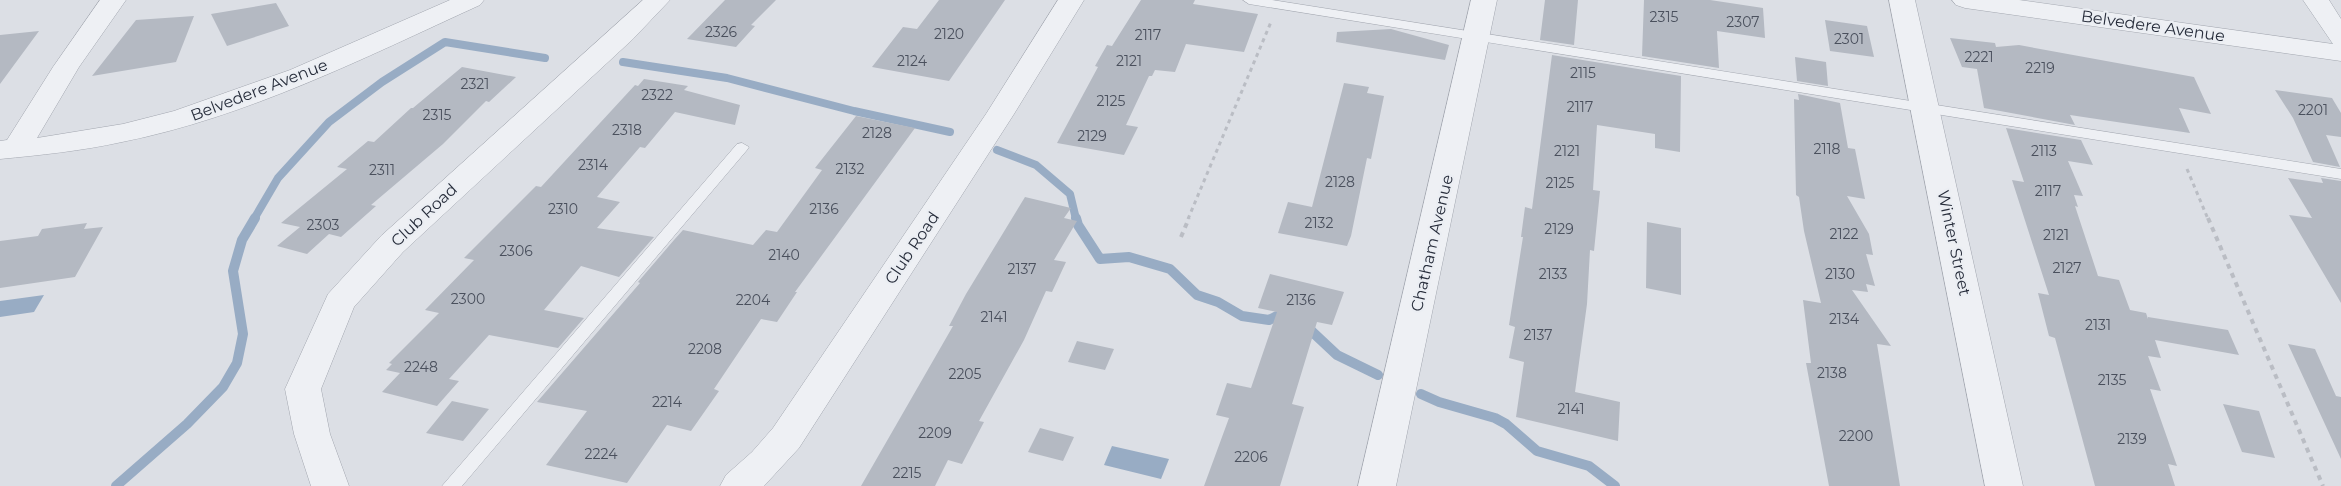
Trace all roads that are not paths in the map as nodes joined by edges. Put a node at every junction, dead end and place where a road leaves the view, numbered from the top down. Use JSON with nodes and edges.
{"nodes":[{"id":1,"x":113,"y":0,"type":"edge"},
{"id":2,"x":471,"y":0,"type":"edge"},
{"id":3,"x":657,"y":0,"type":"edge"},
{"id":4,"x":1071,"y":0,"type":"edge"},
{"id":5,"x":1249,"y":0,"type":"edge"},
{"id":6,"x":1485,"y":0,"type":"edge"},
{"id":7,"x":1902,"y":0,"type":"edge"},
{"id":8,"x":1965,"y":0,"type":"edge"},
{"id":9,"x":2316,"y":0,"type":"edge"},
{"id":10,"x":1477,"y":37,"type":"junction"},
{"id":11,"x":2341,"y":38,"type":"edge"},
{"id":12,"x":2341,"y":53,"type":"edge"},
{"id":13,"x":1926,"y":108,"type":"junction"},
{"id":14,"x":742,"y":147,"type":"dead end"},
{"id":15,"x":8,"y":149,"type":"edge"},
{"id":16,"x":2341,"y":174,"type":"edge"},
{"id":17,"x":330,"y":486,"type":"edge"},
{"id":18,"x":452,"y":486,"type":"edge"},
{"id":19,"x":739,"y":486,"type":"edge"},
{"id":20,"x":1377,"y":486,"type":"edge"},
{"id":21,"x":2004,"y":486,"type":"edge"}],
"edges":[{"from":1,"to":15,"type":"street"},
{"from":2,"to":15,"type":"street","name":"Belvedere Avenue"},
{"from":3,"to":17,"type":"street","name":"Club Road"},
{"from":4,"to":19,"type":"street","name":"Club Road"},
{"from":5,"to":10,"type":"lane"},
{"from":6,"to":10,"type":"street","name":"Chatham Avenue"},
{"from":7,"to":13,"type":"street","name":"Winter Street"},
{"from":8,"to":12,"type":"street","name":"Belvedere Avenue"},
{"from":9,"to":11,"type":"street"},
{"from":10,"to":13,"type":"lane"},
{"from":10,"to":20,"type":"street","name":"Chatham Avenue"},
{"from":13,"to":16,"type":"lane"},
{"from":13,"to":21,"type":"street","name":"Winter Street"},
{"from":14,"to":18,"type":"lane"}]}
